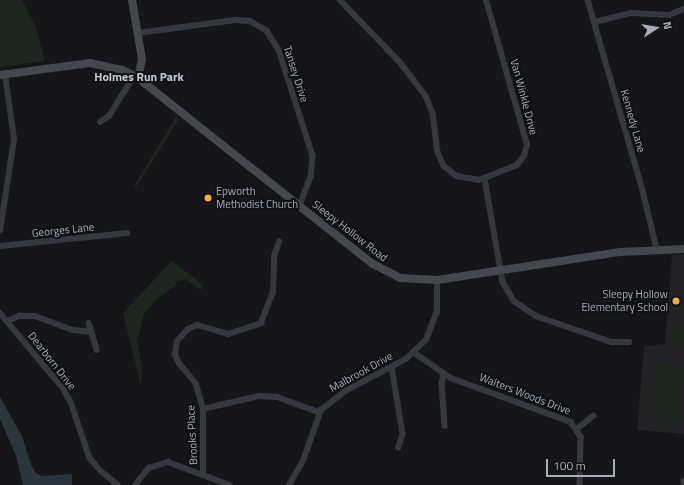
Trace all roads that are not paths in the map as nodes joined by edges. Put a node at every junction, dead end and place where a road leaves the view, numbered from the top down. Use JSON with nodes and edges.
{"nodes":[{"id":1,"x":132,"y":0,"type":"edge"},
{"id":2,"x":340,"y":0,"type":"edge"},
{"id":3,"x":486,"y":0,"type":"edge"},
{"id":4,"x":588,"y":0,"type":"edge"},
{"id":5,"x":684,"y":9,"type":"edge"},
{"id":6,"x":595,"y":22,"type":"junction"},
{"id":7,"x":138,"y":32,"type":"junction"},
{"id":8,"x":3,"y":75,"type":"edge"},
{"id":9,"x":136,"y":77,"type":"junction"},
{"id":10,"x":100,"y":122,"type":"dead end"},
{"id":11,"x":485,"y":179,"type":"junction"},
{"id":12,"x":300,"y":206,"type":"junction"},
{"id":13,"x":0,"y":231,"type":"edge"},
{"id":14,"x":127,"y":233,"type":"dead end"},
{"id":15,"x":279,"y":242,"type":"dead end"},
{"id":16,"x":0,"y":246,"type":"edge"},
{"id":17,"x":684,"y":248,"type":"edge"},
{"id":18,"x":657,"y":249,"type":"junction"},
{"id":19,"x":501,"y":269,"type":"junction"},
{"id":20,"x":437,"y":280,"type":"junction"},
{"id":21,"x":0,"y":313,"type":"edge"},
{"id":22,"x":7,"y":321,"type":"junction"},
{"id":23,"x":89,"y":323,"type":"dead end"},
{"id":24,"x":91,"y":332,"type":"junction"},
{"id":25,"x":629,"y":342,"type":"dead end"},
{"id":26,"x":97,"y":350,"type":"dead end"},
{"id":27,"x":415,"y":353,"type":"junction"},
{"id":28,"x":392,"y":367,"type":"junction"},
{"id":29,"x":444,"y":374,"type":"junction"},
{"id":30,"x":203,"y":409,"type":"junction"},
{"id":31,"x":320,"y":412,"type":"junction"},
{"id":32,"x":593,"y":416,"type":"dead end"},
{"id":33,"x":445,"y":426,"type":"dead end"},
{"id":34,"x":577,"y":429,"type":"junction"},
{"id":35,"x":399,"y":447,"type":"dead end"},
{"id":36,"x":203,"y":475,"type":"junction"},
{"id":37,"x":118,"y":485,"type":"edge"},
{"id":38,"x":135,"y":485,"type":"edge"},
{"id":39,"x":230,"y":485,"type":"edge"},
{"id":40,"x":289,"y":485,"type":"edge"},
{"id":41,"x":580,"y":485,"type":"edge"}],
"edges":[{"from":1,"to":7,"type":"main road"},
{"from":2,"to":11,"type":"street","name":"Van Winkle Drive"},
{"from":3,"to":11,"type":"street","name":"Van Winkle Drive"},
{"from":4,"to":6,"type":"street","name":"Kennedy Lane"},
{"from":5,"to":6,"type":"street"},
{"from":6,"to":18,"type":"street","name":"Kennedy Lane"},
{"from":7,"to":9,"type":"main road"},
{"from":7,"to":12,"type":"street","name":"Tansey Drive"},
{"from":8,"to":9,"type":"main road","name":"Sleepy Hollow Road"},
{"from":8,"to":13,"type":"street"},
{"from":9,"to":10,"type":"street"},
{"from":9,"to":12,"type":"main road","name":"Sleepy Hollow Road"},
{"from":11,"to":19,"type":"street"},
{"from":12,"to":20,"type":"main road","name":"Sleepy Hollow Road"},
{"from":14,"to":16,"type":"street","name":"Georges Lane"},
{"from":15,"to":30,"type":"street","name":"Brooks Place"},
{"from":17,"to":18,"type":"main road","name":"Sleepy Hollow Road"},
{"from":18,"to":19,"type":"main road","name":"Sleepy Hollow Road"},
{"from":19,"to":20,"type":"main road","name":"Sleepy Hollow Road"},
{"from":19,"to":25,"type":"street"},
{"from":20,"to":27,"type":"street","name":"Malbrook Drive"},
{"from":21,"to":22,"type":"street","name":"Dearborn Drive"},
{"from":22,"to":24,"type":"street"},
{"from":22,"to":37,"type":"street","name":"Dearborn Drive"},
{"from":23,"to":24,"type":"street"},
{"from":24,"to":26,"type":"street"},
{"from":27,"to":28,"type":"street","name":"Malbrook Drive"},
{"from":27,"to":29,"type":"street","name":"Walters Woods Drive"},
{"from":28,"to":31,"type":"street","name":"Malbrook Drive"},
{"from":28,"to":35,"type":"street"},
{"from":29,"to":33,"type":"street"},
{"from":29,"to":34,"type":"street","name":"Walters Woods Drive"},
{"from":30,"to":31,"type":"street"},
{"from":30,"to":36,"type":"street","name":"Brooks Place"},
{"from":31,"to":40,"type":"street"},
{"from":32,"to":34,"type":"street"},
{"from":34,"to":41,"type":"street","name":"Walters Woods Drive"},
{"from":36,"to":38,"type":"street"},
{"from":36,"to":39,"type":"street"}]}
